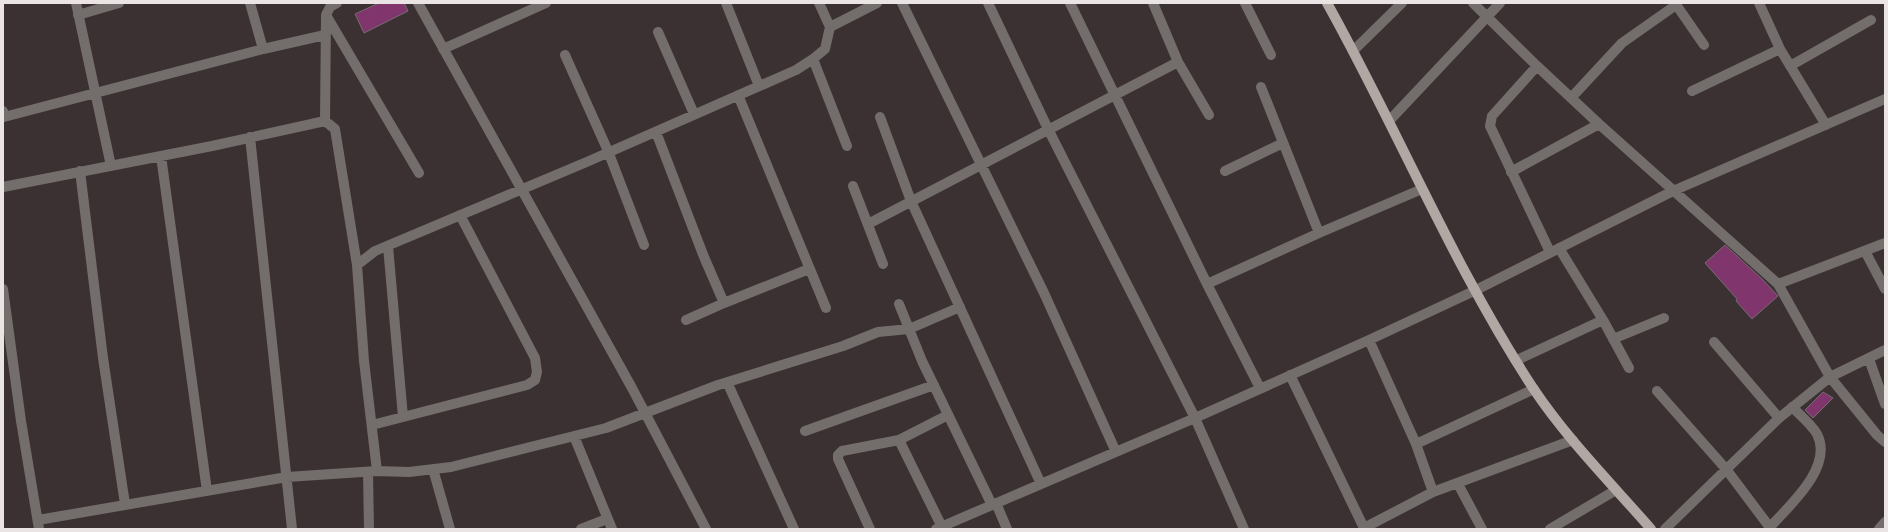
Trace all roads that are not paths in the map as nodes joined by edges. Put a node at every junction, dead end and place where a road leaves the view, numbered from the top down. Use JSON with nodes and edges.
{"nodes":[{"id":1,"x":76,"y":3,"type":"edge"},
{"id":2,"x":119,"y":3,"type":"edge"},
{"id":3,"x":250,"y":3,"type":"edge"},
{"id":4,"x":337,"y":3,"type":"edge"},
{"id":5,"x":418,"y":3,"type":"edge"},
{"id":6,"x":726,"y":3,"type":"edge"},
{"id":7,"x":819,"y":3,"type":"edge"},
{"id":8,"x":877,"y":3,"type":"edge"},
{"id":9,"x":902,"y":3,"type":"edge"},
{"id":10,"x":988,"y":3,"type":"edge"},
{"id":11,"x":1070,"y":3,"type":"edge"},
{"id":12,"x":1153,"y":3,"type":"edge"},
{"id":13,"x":1245,"y":3,"type":"edge"},
{"id":14,"x":1327,"y":3,"type":"edge"},
{"id":15,"x":1402,"y":3,"type":"edge"},
{"id":16,"x":1473,"y":3,"type":"edge"},
{"id":17,"x":1500,"y":3,"type":"edge"},
{"id":18,"x":1759,"y":3,"type":"edge"},
{"id":19,"x":542,"y":4,"type":"edge"},
{"id":20,"x":1676,"y":4,"type":"edge"},
{"id":21,"x":78,"y":15,"type":"junction"},
{"id":22,"x":326,"y":15,"type":"junction"},
{"id":23,"x":1487,"y":18,"type":"junction"},
{"id":24,"x":1872,"y":20,"type":"dead end"},
{"id":25,"x":830,"y":28,"type":"junction"},
{"id":26,"x":658,"y":32,"type":"dead end"},
{"id":27,"x":325,"y":35,"type":"junction"},
{"id":28,"x":1704,"y":45,"type":"dead end"},
{"id":29,"x":443,"y":48,"type":"junction"},
{"id":30,"x":263,"y":49,"type":"junction"},
{"id":31,"x":1354,"y":50,"type":"junction"},
{"id":32,"x":1780,"y":50,"type":"junction"},
{"id":33,"x":565,"y":54,"type":"dead end"},
{"id":34,"x":1271,"y":55,"type":"dead end"},
{"id":35,"x":813,"y":59,"type":"junction"},
{"id":36,"x":1178,"y":62,"type":"junction"},
{"id":37,"x":1537,"y":66,"type":"junction"},
{"id":38,"x":1790,"y":66,"type":"junction"},
{"id":39,"x":759,"y":86,"type":"junction"},
{"id":40,"x":1261,"y":87,"type":"dead end"},
{"id":41,"x":1692,"y":91,"type":"dead end"},
{"id":42,"x":95,"y":94,"type":"junction"},
{"id":43,"x":738,"y":95,"type":"junction"},
{"id":44,"x":1115,"y":96,"type":"junction"},
{"id":45,"x":1571,"y":98,"type":"junction"},
{"id":46,"x":1885,"y":99,"type":"edge"},
{"id":47,"x":3,"y":111,"type":"edge"},
{"id":48,"x":694,"y":114,"type":"junction"},
{"id":49,"x":1209,"y":115,"type":"dead end"},
{"id":50,"x":880,"y":117,"type":"dead end"},
{"id":51,"x":1389,"y":120,"type":"junction"},
{"id":52,"x":326,"y":121,"type":"junction"},
{"id":53,"x":1599,"y":124,"type":"junction"},
{"id":54,"x":1826,"y":125,"type":"junction"},
{"id":55,"x":1048,"y":129,"type":"junction"},
{"id":56,"x":656,"y":132,"type":"junction"},
{"id":57,"x":250,"y":138,"type":"junction"},
{"id":58,"x":1283,"y":144,"type":"junction"},
{"id":59,"x":847,"y":146,"type":"dead end"},
{"id":60,"x":608,"y":151,"type":"junction"},
{"id":61,"x":161,"y":156,"type":"junction"},
{"id":62,"x":981,"y":164,"type":"junction"},
{"id":63,"x":111,"y":166,"type":"junction"},
{"id":64,"x":80,"y":171,"type":"junction"},
{"id":65,"x":1225,"y":171,"type":"dead end"},
{"id":66,"x":1511,"y":172,"type":"junction"},
{"id":67,"x":419,"y":173,"type":"dead end"},
{"id":68,"x":853,"y":186,"type":"dead end"},
{"id":69,"x":3,"y":187,"type":"edge"},
{"id":70,"x":522,"y":188,"type":"junction"},
{"id":71,"x":1422,"y":189,"type":"junction"},
{"id":72,"x":1673,"y":191,"type":"junction"},
{"id":73,"x":911,"y":201,"type":"junction"},
{"id":74,"x":460,"y":215,"type":"junction"},
{"id":75,"x":868,"y":224,"type":"junction"},
{"id":76,"x":1319,"y":233,"type":"junction"},
{"id":77,"x":1885,"y":243,"type":"edge"},
{"id":78,"x":644,"y":245,"type":"dead end"},
{"id":79,"x":388,"y":246,"type":"junction"},
{"id":80,"x":1555,"y":250,"type":"junction"},
{"id":81,"x":1865,"y":251,"type":"junction"},
{"id":82,"x":883,"y":264,"type":"dead end"},
{"id":83,"x":357,"y":265,"type":"junction"},
{"id":84,"x":809,"y":268,"type":"junction"},
{"id":85,"x":1206,"y":284,"type":"junction"},
{"id":86,"x":1778,"y":284,"type":"junction"},
{"id":87,"x":3,"y":289,"type":"edge"},
{"id":88,"x":1885,"y":289,"type":"edge"},
{"id":89,"x":1474,"y":290,"type":"junction"},
{"id":90,"x":724,"y":303,"type":"junction"},
{"id":91,"x":899,"y":304,"type":"dead end"},
{"id":92,"x":960,"y":307,"type":"junction"},
{"id":93,"x":826,"y":308,"type":"dead end"},
{"id":94,"x":1664,"y":318,"type":"dead end"},
{"id":95,"x":686,"y":320,"type":"dead end"},
{"id":96,"x":1603,"y":320,"type":"junction"},
{"id":97,"x":909,"y":329,"type":"junction"},
{"id":98,"x":1613,"y":339,"type":"junction"},
{"id":99,"x":1369,"y":340,"type":"junction"},
{"id":100,"x":1714,"y":342,"type":"dead end"},
{"id":101,"x":1885,"y":350,"type":"edge"},
{"id":102,"x":1869,"y":359,"type":"junction"},
{"id":103,"x":1516,"y":360,"type":"junction"},
{"id":104,"x":1629,"y":368,"type":"dead end"},
{"id":105,"x":1290,"y":375,"type":"junction"},
{"id":106,"x":1830,"y":377,"type":"junction"},
{"id":107,"x":727,"y":382,"type":"junction"},
{"id":108,"x":934,"y":385,"type":"junction"},
{"id":109,"x":1260,"y":388,"type":"junction"},
{"id":110,"x":1534,"y":389,"type":"junction"},
{"id":111,"x":1656,"y":391,"type":"dead end"},
{"id":112,"x":1885,"y":404,"type":"edge"},
{"id":113,"x":1792,"y":407,"type":"junction"},
{"id":114,"x":646,"y":414,"type":"junction"},
{"id":115,"x":948,"y":415,"type":"junction"},
{"id":116,"x":403,"y":417,"type":"junction"},
{"id":117,"x":1195,"y":418,"type":"junction"},
{"id":118,"x":1779,"y":418,"type":"junction"},
{"id":119,"x":372,"y":425,"type":"junction"},
{"id":120,"x":805,"y":431,"type":"dead end"},
{"id":121,"x":574,"y":436,"type":"junction"},
{"id":122,"x":899,"y":440,"type":"junction"},
{"id":123,"x":1573,"y":440,"type":"junction"},
{"id":124,"x":1885,"y":442,"type":"edge"},
{"id":125,"x":1416,"y":444,"type":"junction"},
{"id":126,"x":1116,"y":452,"type":"junction"},
{"id":127,"x":433,"y":469,"type":"junction"},
{"id":128,"x":1726,"y":469,"type":"junction"},
{"id":129,"x":372,"y":471,"type":"junction"},
{"id":130,"x":287,"y":477,"type":"junction"},
{"id":131,"x":1041,"y":484,"type":"junction"},
{"id":132,"x":1458,"y":484,"type":"junction"},
{"id":133,"x":1616,"y":490,"type":"junction"},
{"id":134,"x":207,"y":491,"type":"junction"},
{"id":135,"x":1433,"y":492,"type":"junction"},
{"id":136,"x":125,"y":504,"type":"junction"},
{"id":137,"x":994,"y":504,"type":"junction"},
{"id":138,"x":607,"y":519,"type":"junction"},
{"id":139,"x":1885,"y":522,"type":"edge"},
{"id":140,"x":38,"y":525,"type":"edge"},
{"id":141,"x":940,"y":528,"type":"edge"},
{"id":142,"x":1771,"y":528,"type":"edge"},
{"id":143,"x":292,"y":529,"type":"edge"},
{"id":144,"x":369,"y":529,"type":"edge"},
{"id":145,"x":450,"y":529,"type":"edge"},
{"id":146,"x":582,"y":529,"type":"edge"},
{"id":147,"x":612,"y":529,"type":"edge"},
{"id":148,"x":706,"y":529,"type":"edge"},
{"id":149,"x":794,"y":529,"type":"edge"},
{"id":150,"x":870,"y":529,"type":"edge"},
{"id":151,"x":1008,"y":529,"type":"edge"},
{"id":152,"x":1244,"y":529,"type":"edge"},
{"id":153,"x":1482,"y":529,"type":"edge"},
{"id":154,"x":1550,"y":529,"type":"edge"},
{"id":155,"x":1651,"y":529,"type":"edge"},
{"id":156,"x":1665,"y":529,"type":"edge"},
{"id":157,"x":1879,"y":529,"type":"edge"}],
"edges":[{"from":1,"to":21,"type":"street"},
{"from":2,"to":21,"type":"street"},
{"from":3,"to":30,"type":"street"},
{"from":4,"to":22,"type":"street"},
{"from":5,"to":29,"type":"street"},
{"from":6,"to":39,"type":"street"},
{"from":7,"to":25,"type":"street"},
{"from":8,"to":25,"type":"street"},
{"from":9,"to":62,"type":"street"},
{"from":10,"to":55,"type":"street"},
{"from":11,"to":44,"type":"street"},
{"from":12,"to":36,"type":"street"},
{"from":13,"to":34,"type":"street"},
{"from":14,"to":31,"type":"main road"},
{"from":15,"to":31,"type":"street"},
{"from":16,"to":23,"type":"street"},
{"from":17,"to":23,"type":"street"},
{"from":18,"to":32,"type":"street"},
{"from":19,"to":29,"type":"street"},
{"from":20,"to":28,"type":"street"},
{"from":20,"to":45,"type":"street"},
{"from":21,"to":42,"type":"street"},
{"from":22,"to":27,"type":"street"},
{"from":22,"to":67,"type":"street"},
{"from":23,"to":37,"type":"street"},
{"from":23,"to":51,"type":"street"},
{"from":24,"to":38,"type":"street"},
{"from":25,"to":35,"type":"street"},
{"from":26,"to":48,"type":"street"},
{"from":27,"to":30,"type":"street"},
{"from":27,"to":52,"type":"street"},
{"from":29,"to":70,"type":"street"},
{"from":30,"to":42,"type":"street"},
{"from":31,"to":51,"type":"main road"},
{"from":32,"to":38,"type":"street"},
{"from":32,"to":41,"type":"street"},
{"from":33,"to":60,"type":"street"},
{"from":35,"to":39,"type":"street"},
{"from":35,"to":59,"type":"street"},
{"from":36,"to":44,"type":"street"},
{"from":36,"to":49,"type":"street"},
{"from":37,"to":45,"type":"street"},
{"from":37,"to":66,"type":"street"},
{"from":38,"to":54,"type":"street"},
{"from":39,"to":43,"type":"street"},
{"from":40,"to":58,"type":"street"},
{"from":42,"to":47,"type":"street"},
{"from":42,"to":63,"type":"street"},
{"from":43,"to":48,"type":"street"},
{"from":43,"to":84,"type":"street"},
{"from":44,"to":55,"type":"street"},
{"from":44,"to":85,"type":"street"},
{"from":45,"to":53,"type":"street"},
{"from":46,"to":54,"type":"street"},
{"from":48,"to":56,"type":"street"},
{"from":50,"to":73,"type":"street"},
{"from":51,"to":71,"type":"main road"},
{"from":52,"to":57,"type":"street"},
{"from":52,"to":83,"type":"street"},
{"from":53,"to":66,"type":"street"},
{"from":53,"to":72,"type":"street"},
{"from":54,"to":72,"type":"street"},
{"from":55,"to":62,"type":"street"},
{"from":55,"to":117,"type":"street"},
{"from":56,"to":60,"type":"street"},
{"from":56,"to":90,"type":"street"},
{"from":57,"to":61,"type":"street"},
{"from":57,"to":130,"type":"street"},
{"from":58,"to":65,"type":"street"},
{"from":58,"to":76,"type":"street"},
{"from":60,"to":70,"type":"street"},
{"from":60,"to":78,"type":"street"},
{"from":61,"to":63,"type":"street"},
{"from":61,"to":134,"type":"street"},
{"from":62,"to":73,"type":"street"},
{"from":62,"to":126,"type":"street"},
{"from":63,"to":64,"type":"street"},
{"from":64,"to":69,"type":"street"},
{"from":64,"to":136,"type":"street"},
{"from":66,"to":80,"type":"street"},
{"from":68,"to":75,"type":"street"},
{"from":70,"to":74,"type":"street"},
{"from":70,"to":114,"type":"street"},
{"from":71,"to":76,"type":"street"},
{"from":71,"to":89,"type":"main road"},
{"from":72,"to":80,"type":"street"},
{"from":72,"to":86,"type":"street"},
{"from":73,"to":75,"type":"street"},
{"from":73,"to":92,"type":"street"},
{"from":74,"to":79,"type":"street"},
{"from":74,"to":116,"type":"street"},
{"from":75,"to":82,"type":"street"},
{"from":76,"to":85,"type":"street"},
{"from":77,"to":81,"type":"street"},
{"from":79,"to":83,"type":"street"},
{"from":79,"to":116,"type":"street"},
{"from":80,"to":89,"type":"street"},
{"from":80,"to":96,"type":"street"},
{"from":81,"to":86,"type":"street"},
{"from":81,"to":88,"type":"street"},
{"from":83,"to":119,"type":"street"},
{"from":84,"to":90,"type":"street"},
{"from":84,"to":93,"type":"street"},
{"from":85,"to":109,"type":"street"},
{"from":86,"to":106,"type":"street"},
{"from":87,"to":140,"type":"street"},
{"from":89,"to":99,"type":"street"},
{"from":89,"to":103,"type":"main road"},
{"from":90,"to":95,"type":"street"},
{"from":91,"to":97,"type":"street"},
{"from":92,"to":97,"type":"street"},
{"from":92,"to":131,"type":"street"},
{"from":94,"to":98,"type":"street"},
{"from":96,"to":98,"type":"street"},
{"from":96,"to":103,"type":"street"},
{"from":97,"to":107,"type":"street"},
{"from":97,"to":108,"type":"street"},
{"from":98,"to":104,"type":"street"},
{"from":99,"to":105,"type":"street"},
{"from":99,"to":125,"type":"street"},
{"from":100,"to":118,"type":"street"},
{"from":101,"to":102,"type":"street"},
{"from":102,"to":106,"type":"street"},
{"from":102,"to":112,"type":"street"},
{"from":103,"to":110,"type":"main road"},
{"from":105,"to":109,"type":"street"},
{"from":105,"to":135,"type":"street"},
{"from":106,"to":113,"type":"street"},
{"from":106,"to":124,"type":"street"},
{"from":107,"to":114,"type":"street"},
{"from":107,"to":149,"type":"street"},
{"from":108,"to":115,"type":"street"},
{"from":108,"to":120,"type":"street"},
{"from":109,"to":117,"type":"street"},
{"from":110,"to":123,"type":"main road"},
{"from":110,"to":125,"type":"street"},
{"from":111,"to":128,"type":"street"},
{"from":113,"to":118,"type":"street"},
{"from":113,"to":142,"type":"street"},
{"from":114,"to":121,"type":"street"},
{"from":114,"to":148,"type":"street"},
{"from":115,"to":122,"type":"street"},
{"from":115,"to":137,"type":"street"},
{"from":116,"to":119,"type":"street"},
{"from":117,"to":126,"type":"street"},
{"from":117,"to":152,"type":"street"},
{"from":118,"to":128,"type":"street"},
{"from":119,"to":129,"type":"street"},
{"from":121,"to":127,"type":"street"},
{"from":121,"to":138,"type":"street"},
{"from":122,"to":141,"type":"street"},
{"from":122,"to":150,"type":"street"},
{"from":123,"to":132,"type":"street"},
{"from":123,"to":133,"type":"main road"},
{"from":125,"to":135,"type":"street"},
{"from":126,"to":131,"type":"street"},
{"from":127,"to":129,"type":"street"},
{"from":127,"to":145,"type":"street"},
{"from":128,"to":142,"type":"street"},
{"from":128,"to":156,"type":"street"},
{"from":129,"to":130,"type":"street"},
{"from":129,"to":144,"type":"street"},
{"from":130,"to":134,"type":"street"},
{"from":130,"to":143,"type":"street"},
{"from":131,"to":137,"type":"street"},
{"from":132,"to":135,"type":"street"},
{"from":132,"to":153,"type":"street"},
{"from":133,"to":154,"type":"street"},
{"from":133,"to":155,"type":"main road"},
{"from":134,"to":136,"type":"street"},
{"from":136,"to":140,"type":"street"},
{"from":137,"to":141,"type":"street"},
{"from":137,"to":151,"type":"street"},
{"from":138,"to":146,"type":"street"},
{"from":138,"to":147,"type":"street"},
{"from":139,"to":157,"type":"street"}]}
